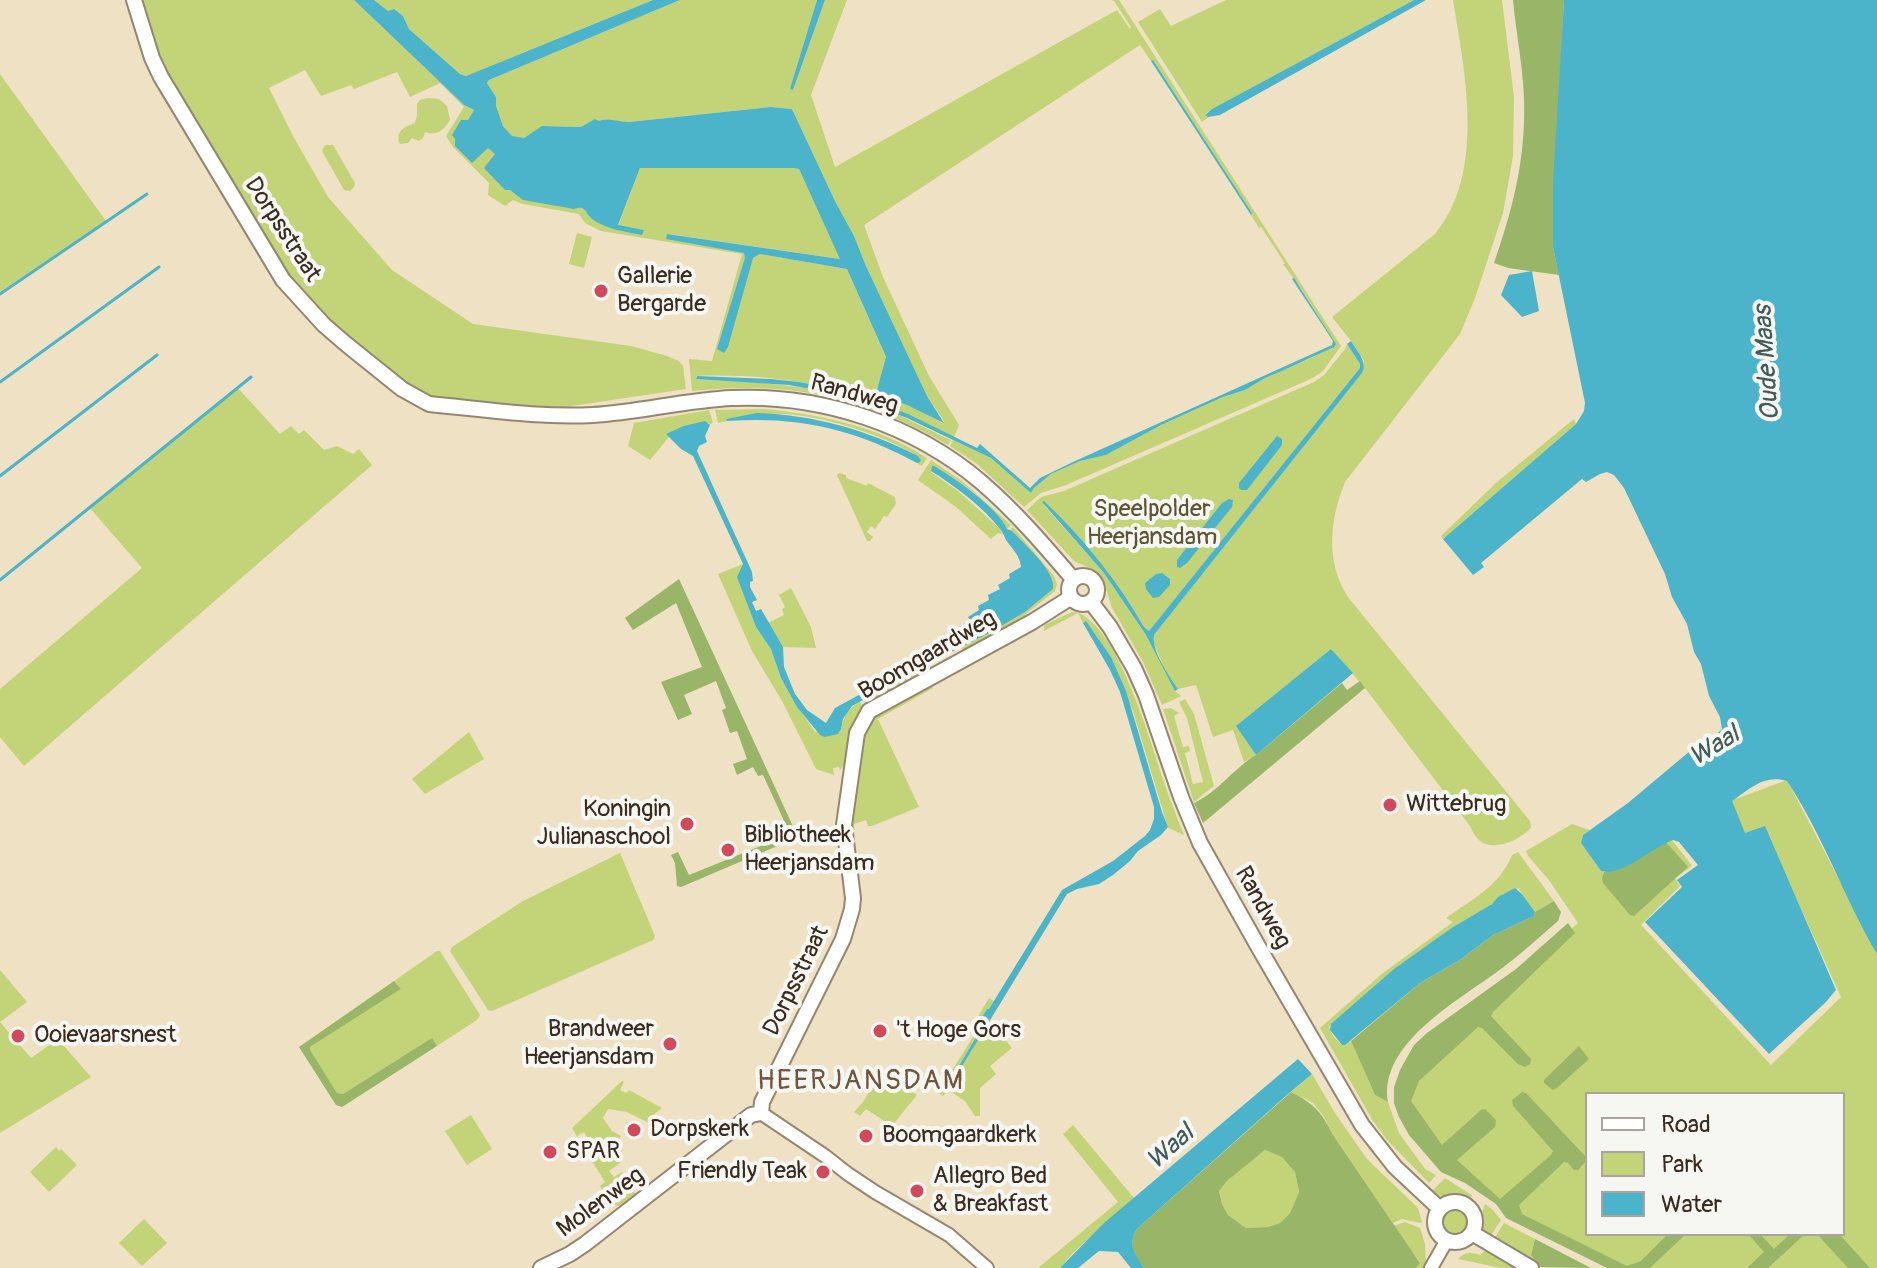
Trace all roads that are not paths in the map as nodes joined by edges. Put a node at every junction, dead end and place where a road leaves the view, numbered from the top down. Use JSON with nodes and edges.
{"nodes":[{"id":1,"x":134,"y":0,"type":"edge"},
{"id":2,"x":567,"y":415,"type":"joint"},
{"id":3,"x":1073,"y":579,"type":"junction"},
{"id":4,"x":1070,"y":598,"type":"junction"},
{"id":5,"x":1091,"y":602,"type":"junction"},
{"id":6,"x":850,"y":782,"type":"joint"},
{"id":7,"x":761,"y":1113,"type":"junction"},
{"id":8,"x":1440,"y":1209,"type":"junction"},
{"id":9,"x":1472,"y":1233,"type":"junction"},
{"id":10,"x":1447,"y":1240,"type":"junction"},
{"id":11,"x":541,"y":1268,"type":"edge"},
{"id":12,"x":987,"y":1268,"type":"edge"},
{"id":13,"x":1431,"y":1268,"type":"edge"},
{"id":14,"x":1531,"y":1268,"type":"edge"}],
"edges":[{"from":1,"to":2,"type":"main road","name":"Dorpsstraat"},
{"from":2,"to":3,"type":"main road","name":"Randweg"},
{"from":3,"to":4,"type":"main road"},
{"from":3,"to":5,"type":"main road"},
{"from":4,"to":5,"type":"main road"},
{"from":4,"to":6,"type":"main road","name":"Boomgaardweg"},
{"from":5,"to":8,"type":"main road","name":"Randweg"},
{"from":6,"to":7,"type":"main road","name":"Dorpsstraat"},
{"from":7,"to":11,"type":"main road","name":"Molenweg"},
{"from":7,"to":12,"type":"street"},
{"from":8,"to":9,"type":"main road"},
{"from":8,"to":10,"type":"main road"},
{"from":9,"to":10,"type":"main road"},
{"from":9,"to":14,"type":"main road"},
{"from":10,"to":13,"type":"street"}]}
